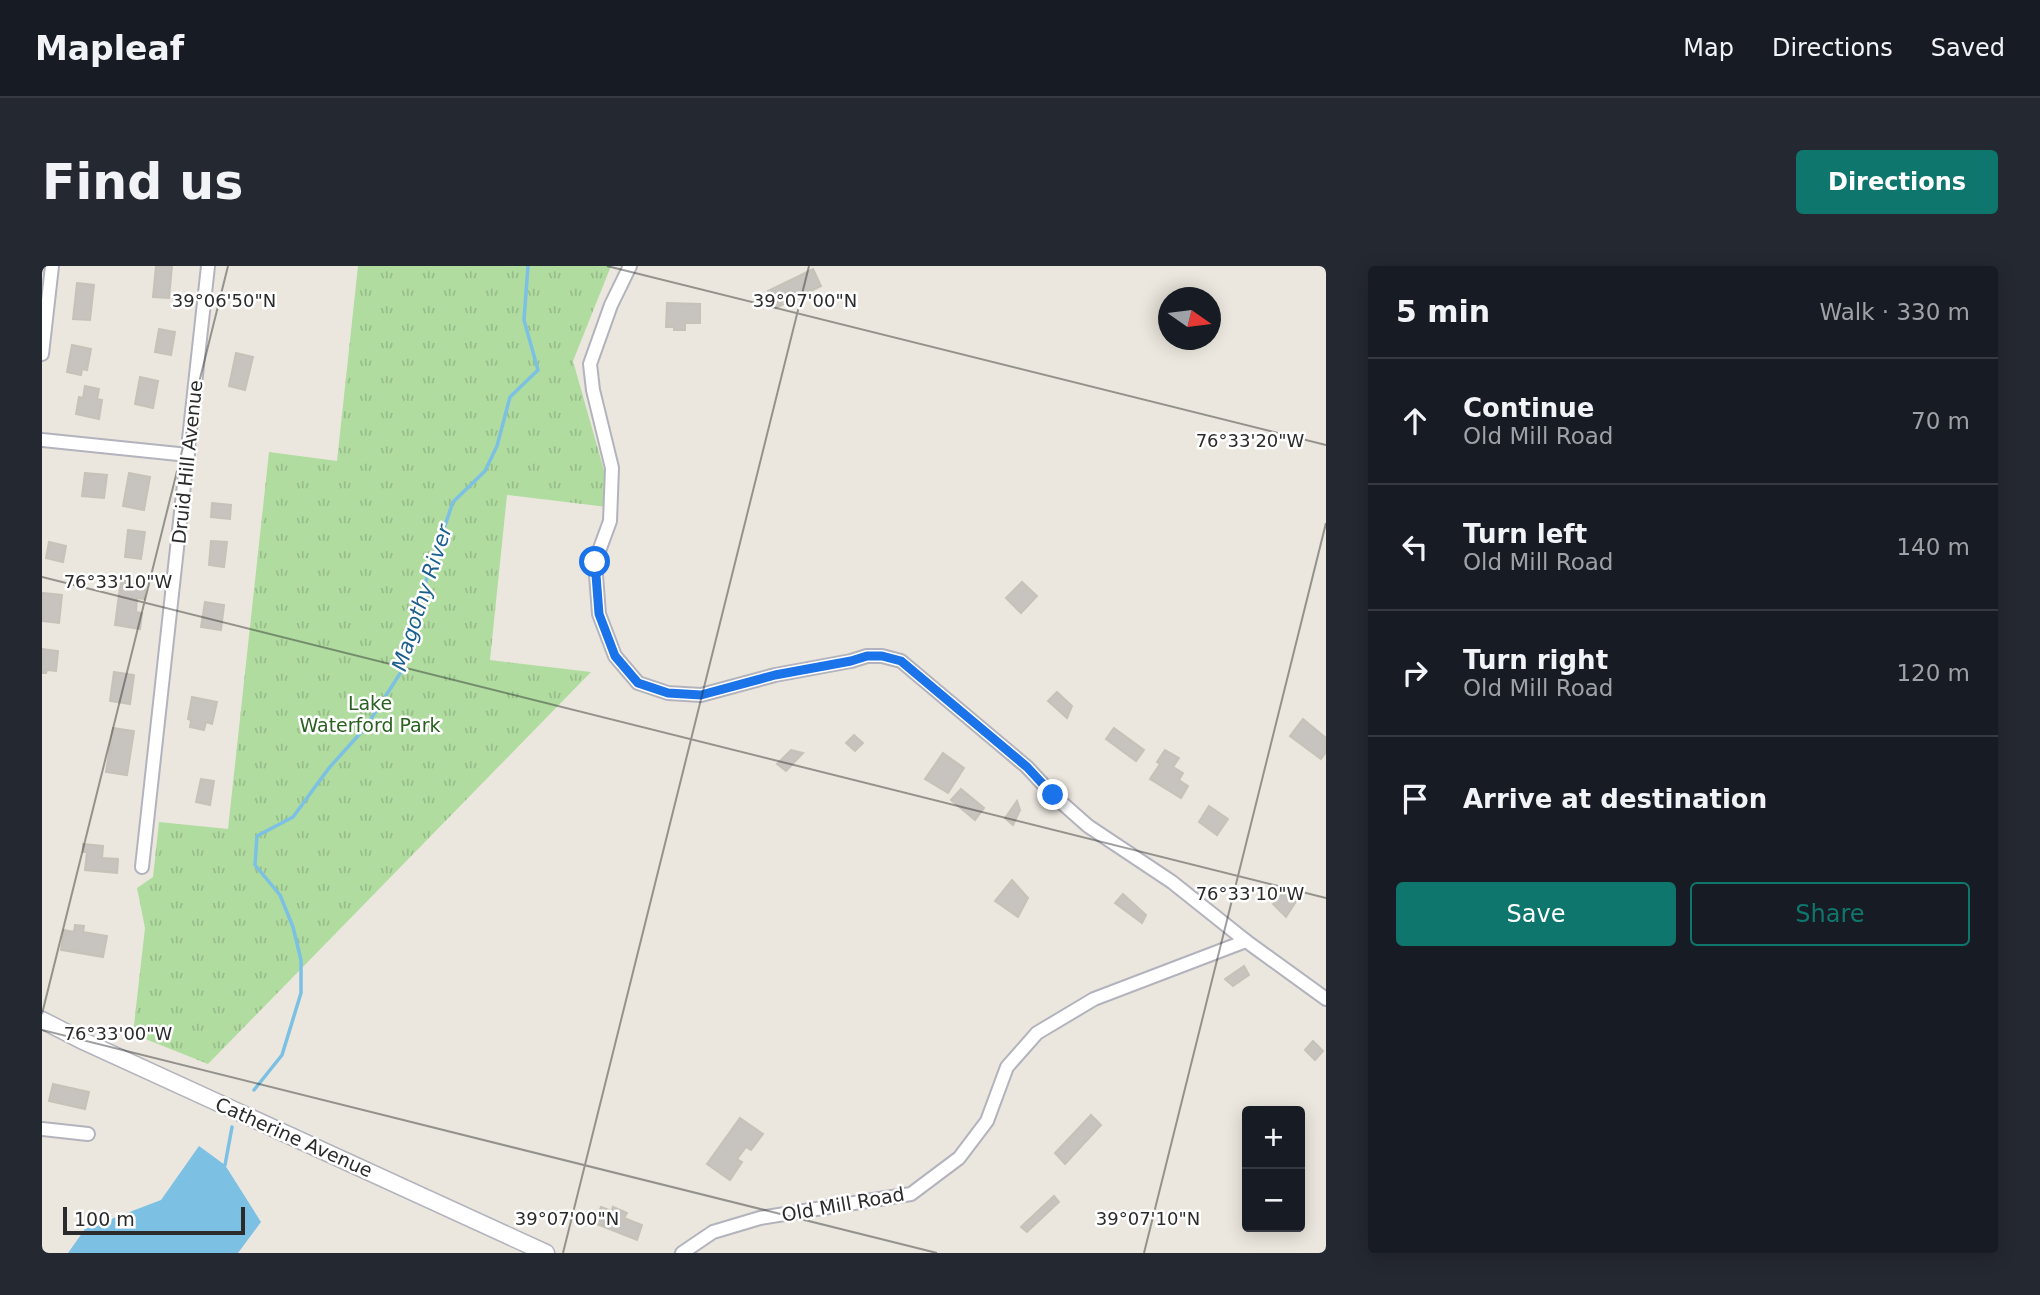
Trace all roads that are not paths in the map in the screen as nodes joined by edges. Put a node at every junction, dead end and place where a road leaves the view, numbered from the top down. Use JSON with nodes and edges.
{"nodes":[{"id":1,"x":52,"y":266,"type":"edge"},
{"id":2,"x":208,"y":266,"type":"edge"},
{"id":3,"x":630,"y":266,"type":"edge"},
{"id":4,"x":42,"y":354,"type":"edge"},
{"id":5,"x":42,"y":440,"type":"edge"},
{"id":6,"x":188,"y":455,"type":"junction"},
{"id":7,"x":142,"y":867,"type":"dead end"},
{"id":8,"x":1246,"y":941,"type":"junction"},
{"id":9,"x":1326,"y":999,"type":"edge"},
{"id":10,"x":42,"y":1020,"type":"edge"},
{"id":11,"x":42,"y":1129,"type":"edge"},
{"id":12,"x":88,"y":1134,"type":"dead end"},
{"id":13,"x":546,"y":1253,"type":"edge"},
{"id":14,"x":682,"y":1253,"type":"edge"}],
"edges":[{"from":1,"to":4,"type":"street"},
{"from":2,"to":6,"type":"street","name":"Druid Hill Avenue"},
{"from":3,"to":8,"type":"street"},
{"from":5,"to":6,"type":"street"},
{"from":6,"to":7,"type":"street","name":"Druid Hill Avenue"},
{"from":8,"to":9,"type":"street"},
{"from":8,"to":14,"type":"street","name":"Old Mill Road"},
{"from":10,"to":13,"type":"street","name":"Catherine Avenue"},
{"from":11,"to":12,"type":"street"}]}
